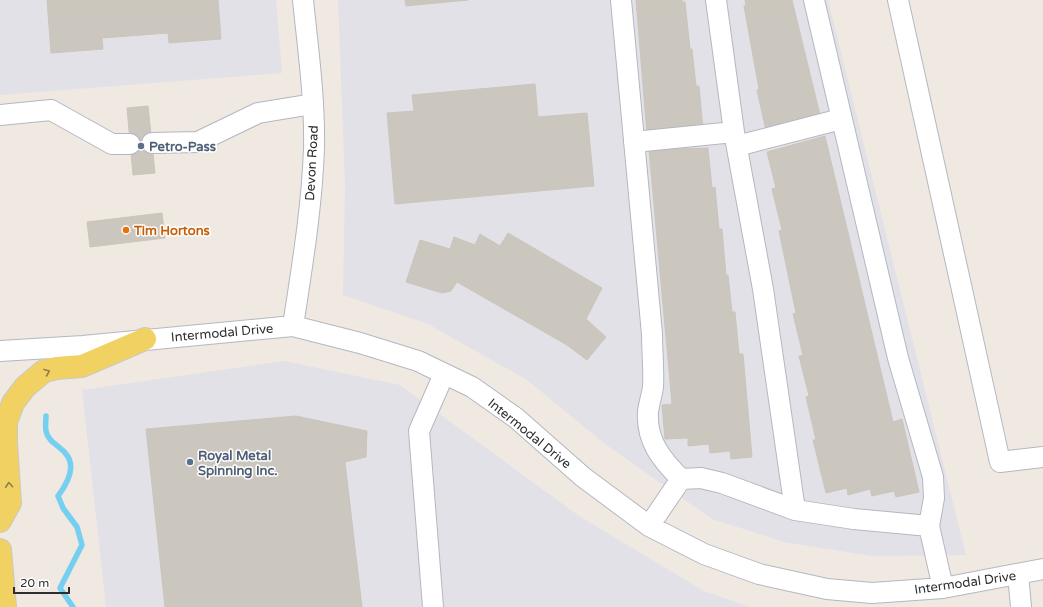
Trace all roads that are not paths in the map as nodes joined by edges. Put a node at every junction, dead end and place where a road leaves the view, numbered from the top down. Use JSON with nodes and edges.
{"nodes":[{"id":1,"x":303,"y":0,"type":"edge"},
{"id":2,"x":621,"y":0,"type":"edge"},
{"id":3,"x":716,"y":0,"type":"edge"},
{"id":4,"x":814,"y":0,"type":"edge"},
{"id":5,"x":898,"y":0,"type":"edge"},
{"id":6,"x":313,"y":104,"type":"junction"},
{"id":7,"x":0,"y":115,"type":"edge"},
{"id":8,"x":841,"y":119,"type":"junction"},
{"id":9,"x":736,"y":139,"type":"junction"},
{"id":10,"x":634,"y":142,"type":"junction"},
{"id":11,"x":152,"y":143,"type":"dead end"},
{"id":12,"x":130,"y":144,"type":"dead end"},
{"id":13,"x":293,"y":326,"type":"junction"},
{"id":14,"x":145,"y":339,"type":"junction"},
{"id":15,"x":0,"y":351,"type":"edge"},
{"id":16,"x":444,"y":374,"type":"junction"},
{"id":17,"x":1043,"y":458,"type":"edge"},
{"id":18,"x":681,"y":479,"type":"junction"},
{"id":19,"x":795,"y":510,"type":"junction"},
{"id":20,"x":0,"y":521,"type":"edge"},
{"id":21,"x":649,"y":526,"type":"junction"},
{"id":22,"x":929,"y":526,"type":"junction"},
{"id":23,"x":0,"y":550,"type":"edge"},
{"id":24,"x":1043,"y":570,"type":"edge"},
{"id":25,"x":1018,"y":574,"type":"junction"},
{"id":26,"x":943,"y":588,"type":"junction"},
{"id":27,"x":5,"y":607,"type":"edge"},
{"id":28,"x":433,"y":607,"type":"edge"},
{"id":29,"x":1020,"y":607,"type":"edge"}],
"edges":[{"from":1,"to":6,"type":"street","name":"Devon Road"},
{"from":2,"to":10,"type":"street"},
{"from":3,"to":9,"type":"street"},
{"from":4,"to":8,"type":"street"},
{"from":5,"to":17,"type":"street"},
{"from":6,"to":11,"type":"street"},
{"from":6,"to":13,"type":"street","name":"Devon Road"},
{"from":7,"to":12,"type":"street"},
{"from":8,"to":9,"type":"street"},
{"from":8,"to":22,"type":"street"},
{"from":9,"to":10,"type":"street"},
{"from":9,"to":19,"type":"street"},
{"from":10,"to":18,"type":"street"},
{"from":13,"to":14,"type":"street","name":"Intermodal Drive"},
{"from":13,"to":16,"type":"street","name":"Intermodal Drive"},
{"from":14,"to":15,"type":"street","name":"Intermodal Drive"},
{"from":20,"to":14,"type":"main road","one_way":true},
{"from":16,"to":21,"type":"street","name":"Intermodal Drive"},
{"from":16,"to":28,"type":"street"},
{"from":18,"to":19,"type":"street"},
{"from":18,"to":21,"type":"street"},
{"from":19,"to":22,"type":"street"},
{"from":21,"to":26,"type":"street","name":"Intermodal Drive"},
{"from":22,"to":26,"type":"street"},
{"from":23,"to":27,"type":"main road"},
{"from":24,"to":25,"type":"street","name":"Intermodal Drive"},
{"from":25,"to":26,"type":"street","name":"Intermodal Drive"},
{"from":25,"to":29,"type":"street"}]}
